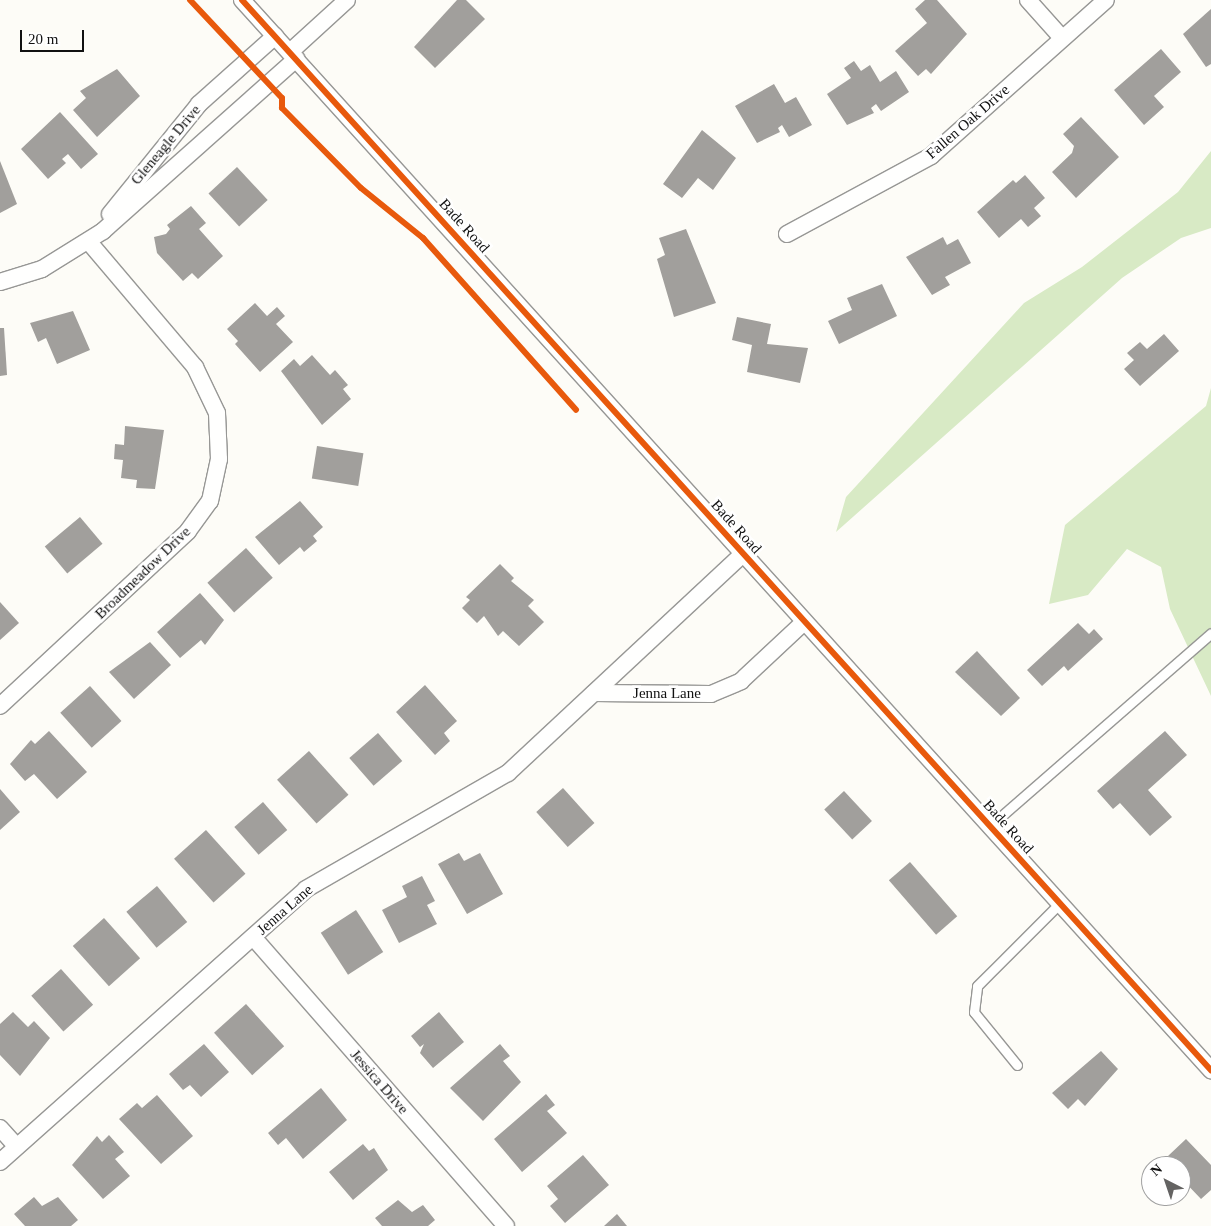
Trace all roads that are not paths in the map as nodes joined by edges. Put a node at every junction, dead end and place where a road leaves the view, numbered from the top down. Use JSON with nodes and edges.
{"nodes":[{"id":1,"x":242,"y":0,"type":"edge"},
{"id":2,"x":347,"y":0,"type":"edge"},
{"id":3,"x":1028,"y":0,"type":"edge"},
{"id":4,"x":1106,"y":0,"type":"edge"},
{"id":5,"x":275,"y":36,"type":"junction"},
{"id":6,"x":1062,"y":38,"type":"junction"},
{"id":7,"x":293,"y":56,"type":"junction"},
{"id":8,"x":787,"y":234,"type":"dead end"},
{"id":9,"x":88,"y":241,"type":"junction"},
{"id":10,"x":0,"y":282,"type":"edge"},
{"id":11,"x":743,"y":554,"type":"junction"},
{"id":12,"x":804,"y":622,"type":"junction"},
{"id":13,"x":1211,"y":632,"type":"edge"},
{"id":14,"x":594,"y":693,"type":"junction"},
{"id":15,"x":0,"y":706,"type":"edge"},
{"id":16,"x":990,"y":826,"type":"junction"},
{"id":17,"x":1060,"y":903,"type":"junction"},
{"id":18,"x":253,"y":937,"type":"junction"},
{"id":19,"x":1017,"y":1065,"type":"dead end"},
{"id":20,"x":1211,"y":1070,"type":"edge"},
{"id":21,"x":0,"y":1128,"type":"edge"},
{"id":22,"x":17,"y":1147,"type":"junction"},
{"id":23,"x":0,"y":1162,"type":"edge"},
{"id":24,"x":506,"y":1226,"type":"edge"}],
"edges":[{"from":1,"to":5,"type":"street","name":"Bade Road"},
{"from":2,"to":7,"type":"street","name":"Gleneagle Drive"},
{"from":3,"to":6,"type":"street"},
{"from":4,"to":6,"type":"street","name":"Fallen Oak Drive"},
{"from":5,"to":7,"type":"street","name":"Bade Road"},
{"from":5,"to":9,"type":"street","name":"Gleneagle Drive"},
{"from":6,"to":8,"type":"street","name":"Fallen Oak Drive"},
{"from":7,"to":9,"type":"street","name":"Gleneagle Drive"},
{"from":7,"to":11,"type":"street","name":"Bade Road"},
{"from":9,"to":10,"type":"street","name":"Gleneagle Drive"},
{"from":9,"to":15,"type":"street","name":"Broadmeadow Drive"},
{"from":11,"to":12,"type":"street","name":"Bade Road"},
{"from":11,"to":14,"type":"street","name":"Jenna Lane"},
{"from":12,"to":14,"type":"street","name":"Jenna Lane"},
{"from":12,"to":16,"type":"street","name":"Bade Road"},
{"from":13,"to":16,"type":"lane"},
{"from":14,"to":18,"type":"street","name":"Jenna Lane"},
{"from":16,"to":17,"type":"street","name":"Bade Road"},
{"from":17,"to":19,"type":"lane"},
{"from":17,"to":20,"type":"street","name":"Bade Road"},
{"from":18,"to":22,"type":"street","name":"Jenna Lane"},
{"from":18,"to":24,"type":"street","name":"Jessica Drive"},
{"from":21,"to":22,"type":"street"},
{"from":22,"to":23,"type":"street","name":"Jenna Lane"}]}
